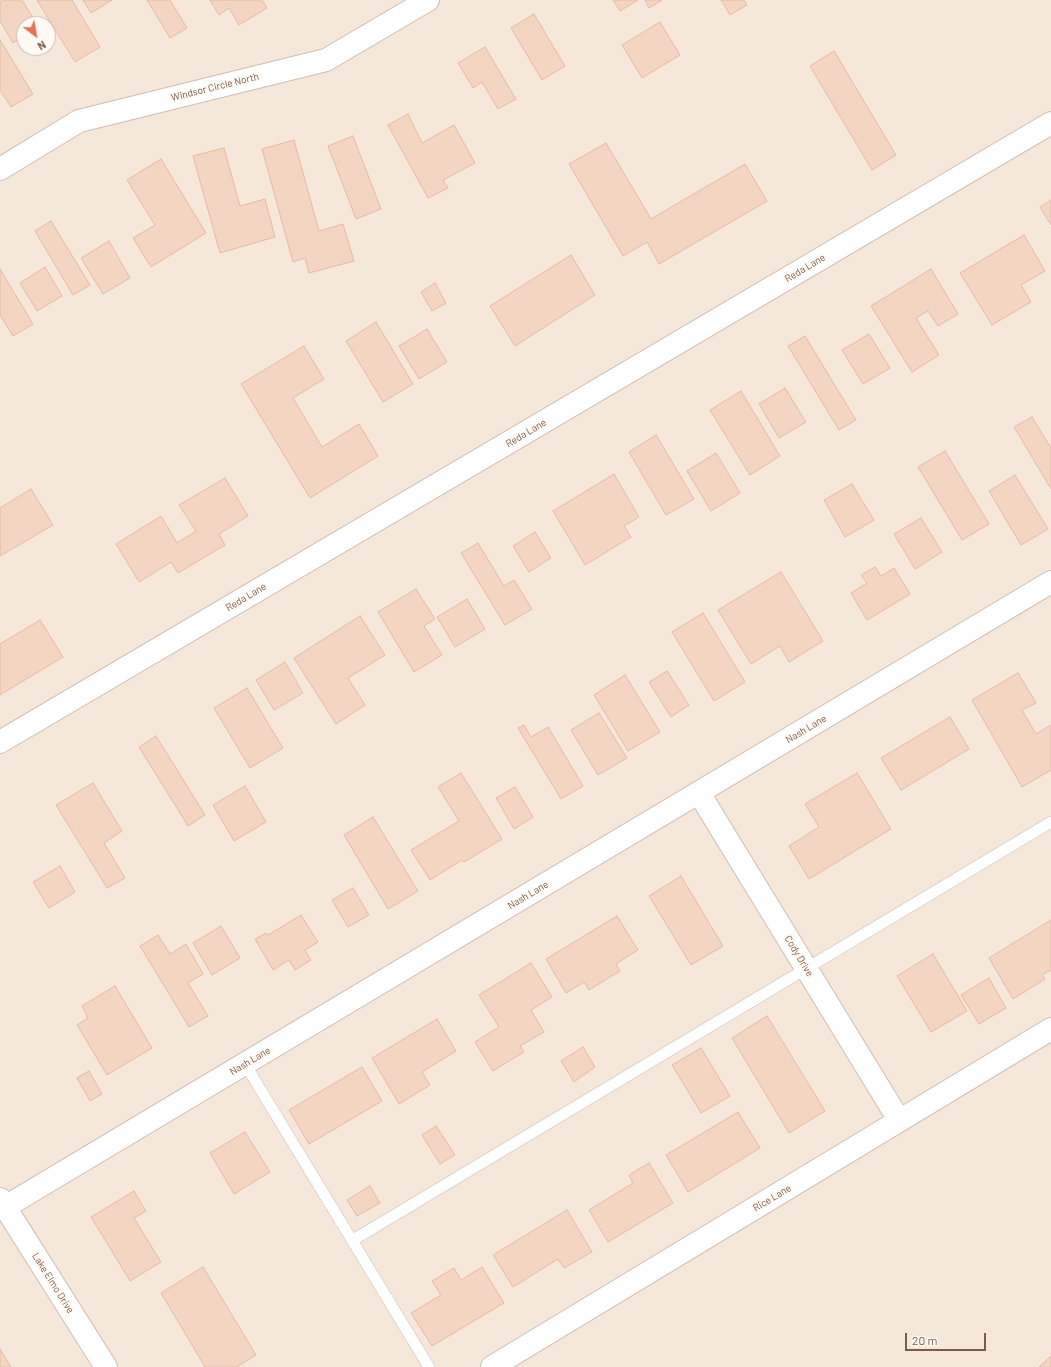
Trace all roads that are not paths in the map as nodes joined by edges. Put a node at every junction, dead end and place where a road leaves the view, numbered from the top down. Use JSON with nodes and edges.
{"nodes":[{"id":1,"x":428,"y":0,"type":"edge"},
{"id":2,"x":1051,"y":123,"type":"edge"},
{"id":3,"x":0,"y":169,"type":"edge"},
{"id":4,"x":1051,"y":582,"type":"edge"},
{"id":5,"x":0,"y":742,"type":"edge"},
{"id":6,"x":699,"y":793,"type":"junction"},
{"id":7,"x":1051,"y":822,"type":"edge"},
{"id":8,"x":807,"y":969,"type":"junction"},
{"id":9,"x":1051,"y":1029,"type":"edge"},
{"id":10,"x":245,"y":1064,"type":"junction"},
{"id":11,"x":899,"y":1120,"type":"junction"},
{"id":12,"x":3,"y":1203,"type":"edge"},
{"id":13,"x":353,"y":1240,"type":"junction"},
{"id":14,"x":106,"y":1367,"type":"edge"},
{"id":15,"x":429,"y":1367,"type":"edge"},
{"id":16,"x":492,"y":1367,"type":"edge"}],
"edges":[{"from":1,"to":3,"type":"street","name":"Windsor Circle North"},
{"from":2,"to":5,"type":"street","name":"Reda Lane"},
{"from":4,"to":6,"type":"street","name":"Nash Lane"},
{"from":6,"to":8,"type":"street","name":"Cody Drive"},
{"from":6,"to":10,"type":"street","name":"Nash Lane"},
{"from":7,"to":8,"type":"lane"},
{"from":8,"to":11,"type":"street","name":"Cody Drive"},
{"from":8,"to":13,"type":"lane"},
{"from":9,"to":11,"type":"street","name":"Rice Lane"},
{"from":10,"to":12,"type":"street","name":"Nash Lane"},
{"from":10,"to":13,"type":"lane"},
{"from":11,"to":16,"type":"street","name":"Rice Lane"},
{"from":12,"to":14,"type":"street","name":"Lake Elmo Drive"},
{"from":13,"to":15,"type":"lane"}]}
